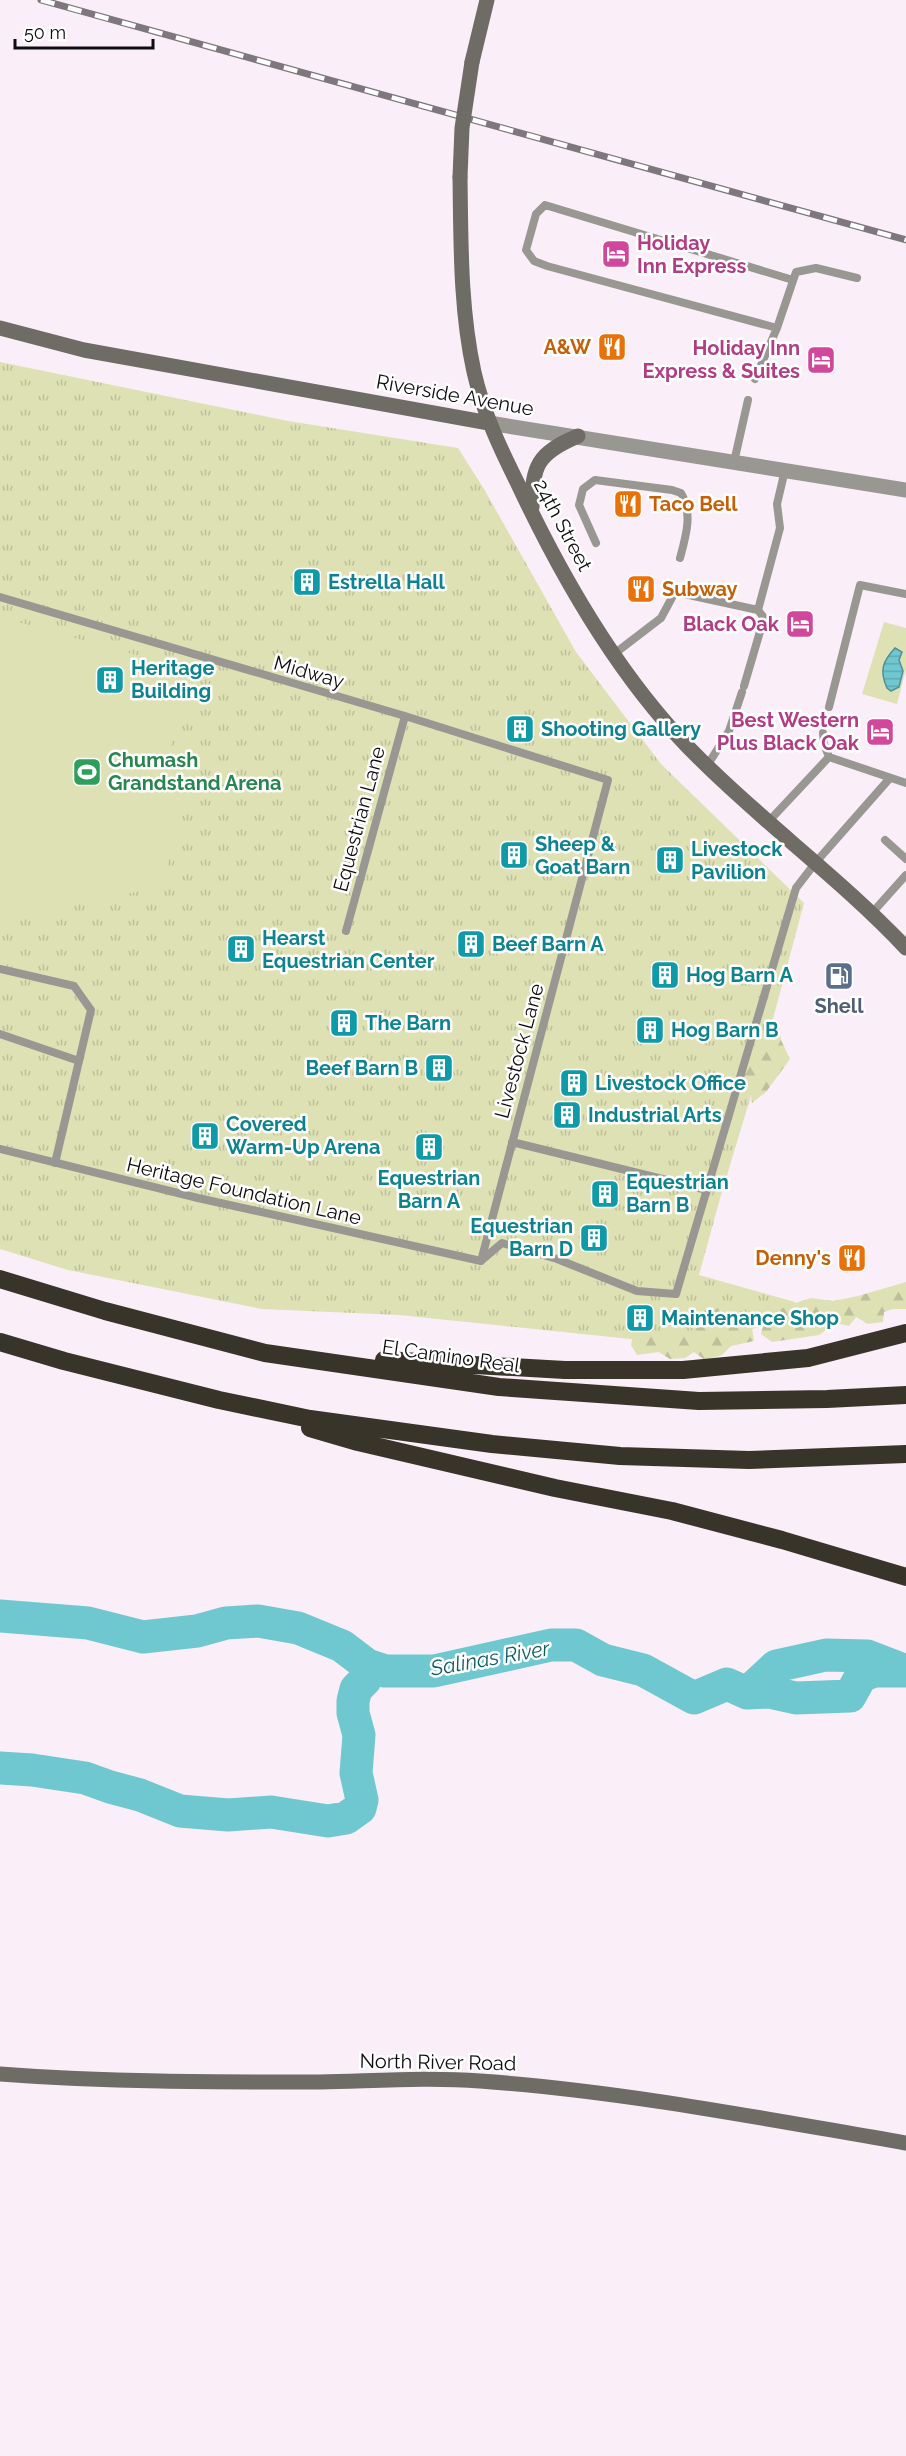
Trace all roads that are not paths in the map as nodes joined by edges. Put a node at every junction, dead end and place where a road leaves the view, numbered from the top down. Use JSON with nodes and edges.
{"nodes":[{"id":1,"x":488,"y":0,"type":"edge"},
{"id":2,"x":857,"y":278,"type":"dead end"},
{"id":3,"x":793,"y":280,"type":"junction"},
{"id":4,"x":0,"y":328,"type":"edge"},
{"id":5,"x":777,"y":328,"type":"junction"},
{"id":6,"x":755,"y":379,"type":"dead end"},
{"id":7,"x":748,"y":400,"type":"dead end"},
{"id":8,"x":489,"y":423,"type":"junction"},
{"id":9,"x":578,"y":436,"type":"junction"},
{"id":10,"x":734,"y":462,"type":"junction"},
{"id":11,"x":785,"y":470,"type":"junction"},
{"id":12,"x":906,"y":490,"type":"edge"},
{"id":13,"x":532,"y":513,"type":"junction"},
{"id":14,"x":596,"y":543,"type":"dead end"},
{"id":15,"x":680,"y":558,"type":"dead end"},
{"id":16,"x":906,"y":594,"type":"edge"},
{"id":17,"x":0,"y":597,"type":"edge"},
{"id":18,"x":758,"y":610,"type":"junction"},
{"id":19,"x":614,"y":654,"type":"junction"},
{"id":20,"x":830,"y":707,"type":"dead end"},
{"id":21,"x":405,"y":716,"type":"junction"},
{"id":22,"x":823,"y":733,"type":"dead end"},
{"id":23,"x":829,"y":757,"type":"junction"},
{"id":24,"x":707,"y":766,"type":"junction"},
{"id":25,"x":890,"y":778,"type":"junction"},
{"id":26,"x":608,"y":780,"type":"joint"},
{"id":27,"x":906,"y":783,"type":"edge"},
{"id":28,"x":769,"y":821,"type":"junction"},
{"id":29,"x":885,"y":840,"type":"dead end"},
{"id":30,"x":906,"y":859,"type":"edge"},
{"id":31,"x":816,"y":862,"type":"junction"},
{"id":32,"x":906,"y":875,"type":"edge"},
{"id":33,"x":872,"y":913,"type":"junction"},
{"id":34,"x":346,"y":931,"type":"dead end"},
{"id":35,"x":906,"y":948,"type":"edge"},
{"id":36,"x":0,"y":969,"type":"edge"},
{"id":37,"x":0,"y":1034,"type":"edge"},
{"id":38,"x":79,"y":1061,"type":"junction"},
{"id":39,"x":512,"y":1142,"type":"junction"},
{"id":40,"x":0,"y":1149,"type":"edge"},
{"id":41,"x":56,"y":1163,"type":"junction"},
{"id":42,"x":707,"y":1190,"type":"junction"},
{"id":43,"x":481,"y":1261,"type":"junction"},
{"id":44,"x":0,"y":1279,"type":"edge"},
{"id":45,"x":906,"y":1333,"type":"edge"},
{"id":46,"x":0,"y":1342,"type":"edge"},
{"id":47,"x":265,"y":1353,"type":"junction"},
{"id":48,"x":906,"y":1395,"type":"edge"},
{"id":49,"x":219,"y":1401,"type":"junction"},
{"id":50,"x":906,"y":1454,"type":"edge"},
{"id":51,"x":906,"y":1578,"type":"edge"},
{"id":52,"x":0,"y":2074,"type":"edge"},
{"id":53,"x":906,"y":2143,"type":"edge"}],
"edges":[{"from":1,"to":8,"type":"main road","name":"24th Street","bridge":true},
{"from":2,"to":3,"type":"lane"},
{"from":3,"to":5,"type":"lane"},
{"from":3,"to":5,"type":"lane"},
{"from":4,"to":8,"type":"main road","name":"Riverside Avenue"},
{"from":5,"to":6,"type":"lane"},
{"from":7,"to":10,"type":"lane"},
{"from":8,"to":9,"type":"street","name":"Riverside Avenue"},
{"from":8,"to":13,"type":"main road","name":"24th Street"},
{"from":9,"to":10,"type":"street","name":"Riverside Avenue"},
{"from":9,"to":13,"type":"main road"},
{"from":10,"to":11,"type":"street","name":"Riverside Avenue"},
{"from":11,"to":12,"type":"street","name":"Riverside Avenue"},
{"from":11,"to":18,"type":"lane"},
{"from":13,"to":19,"type":"main road","name":"24th Street"},
{"from":14,"to":15,"type":"lane"},
{"from":16,"to":20,"type":"lane"},
{"from":17,"to":21,"type":"lane","name":"Midway"},
{"from":18,"to":19,"type":"lane"},
{"from":18,"to":24,"type":"lane"},
{"from":19,"to":24,"type":"main road","name":"24th Street"},
{"from":21,"to":26,"type":"lane","name":"Midway"},
{"from":21,"to":34,"type":"lane","name":"Equestrian Lane"},
{"from":22,"to":23,"type":"lane"},
{"from":23,"to":25,"type":"lane"},
{"from":23,"to":28,"type":"lane"},
{"from":24,"to":28,"type":"main road","name":"24th Street"},
{"from":25,"to":27,"type":"lane"},
{"from":25,"to":31,"type":"lane"},
{"from":26,"to":39,"type":"lane","name":"Livestock Lane"},
{"from":28,"to":31,"type":"main road","name":"24th Street"},
{"from":29,"to":30,"type":"lane"},
{"from":31,"to":33,"type":"main road","name":"24th Street"},
{"from":31,"to":42,"type":"lane"},
{"from":32,"to":33,"type":"lane"},
{"from":33,"to":35,"type":"main road","name":"24th Street"},
{"from":36,"to":38,"type":"lane"},
{"from":37,"to":38,"type":"lane"},
{"from":38,"to":41,"type":"lane"},
{"from":39,"to":42,"type":"lane"},
{"from":39,"to":43,"type":"lane","name":"Livestock Lane"},
{"from":40,"to":41,"type":"lane","name":"Heritage Foundation Lane"},
{"from":41,"to":43,"type":"lane","name":"Heritage Foundation Lane"},
{"from":42,"to":43,"type":"lane"},
{"from":44,"to":47,"type":"highway","name":"El Camino Real"},
{"from":45,"to":47,"type":"highway"},
{"from":46,"to":49,"type":"highway"},
{"from":47,"to":48,"type":"highway","name":"El Camino Real"},
{"from":49,"to":50,"type":"highway"},
{"from":49,"to":51,"type":"highway"},
{"from":52,"to":53,"type":"main road","name":"North River Road"}]}
